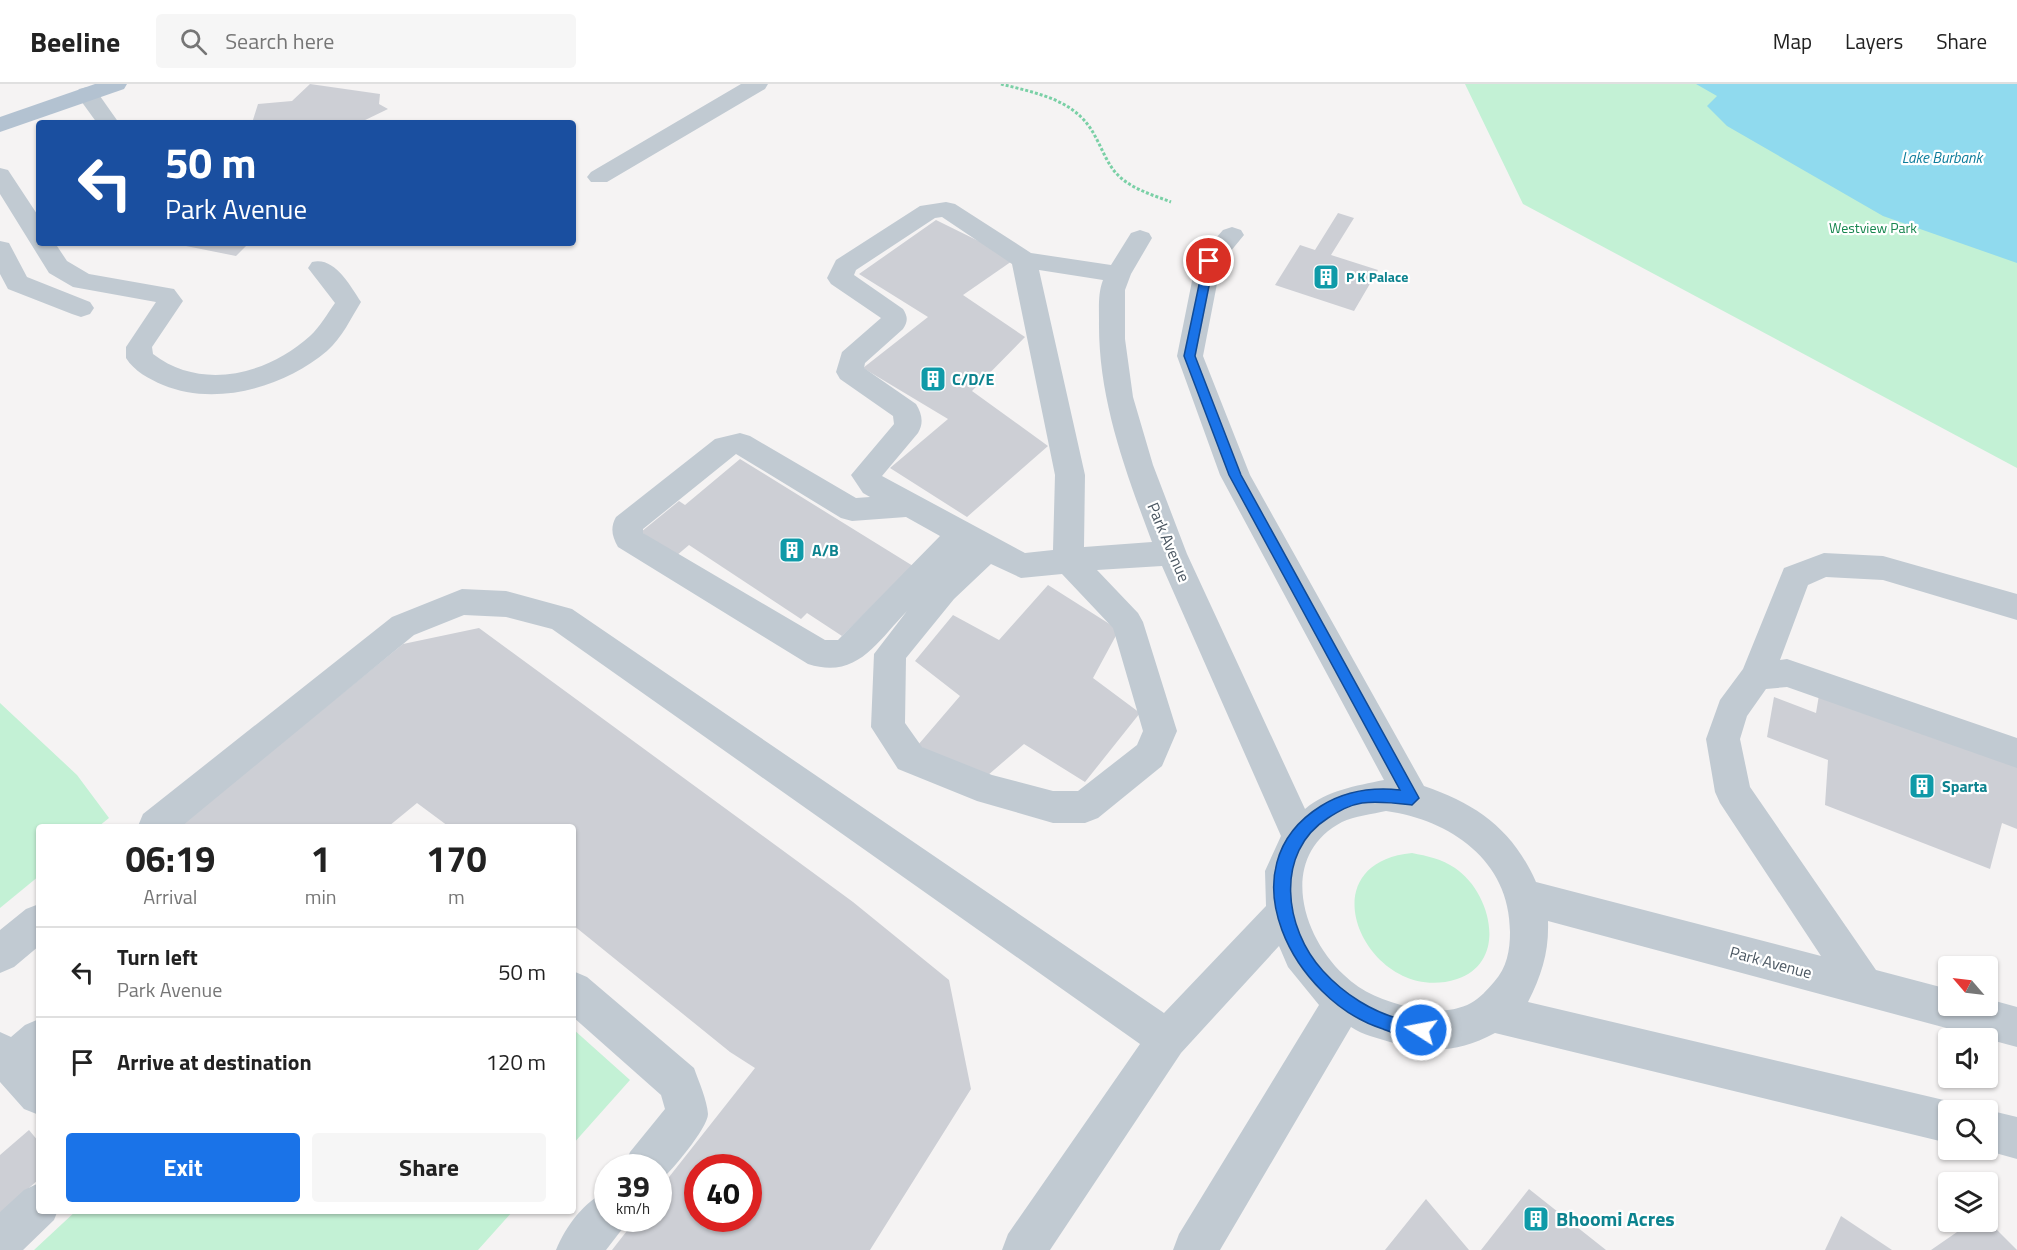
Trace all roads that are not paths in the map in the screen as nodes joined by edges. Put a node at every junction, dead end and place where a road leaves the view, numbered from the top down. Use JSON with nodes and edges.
{"nodes":[{"id":1,"x":116,"y":84,"type":"edge"},
{"id":2,"x":757,"y":84,"type":"edge"},
{"id":3,"x":87,"y":94,"type":"junction"},
{"id":4,"x":106,"y":120,"type":"edge"},
{"id":5,"x":0,"y":125,"type":"edge"},
{"id":6,"x":0,"y":175,"type":"edge"},
{"id":7,"x":599,"y":177,"type":"dead end"},
{"id":8,"x":36,"y":231,"type":"edge"},
{"id":9,"x":1232,"y":235,"type":"dead end"},
{"id":10,"x":1140,"y":238,"type":"dead end"},
{"id":11,"x":45,"y":246,"type":"edge"},
{"id":12,"x":2,"y":257,"type":"edge"},
{"id":13,"x":1024,"y":260,"type":"junction"},
{"id":14,"x":321,"y":268,"type":"dead end"},
{"id":15,"x":1118,"y":274,"type":"junction"},
{"id":16,"x":81,"y":308,"type":"dead end"},
{"id":17,"x":910,"y":505,"type":"junction"},
{"id":18,"x":975,"y":541,"type":"junction"},
{"id":19,"x":1172,"y":555,"type":"junction"},
{"id":20,"x":1068,"y":560,"type":"junction"},
{"id":21,"x":2017,"y":607,"type":"edge"},
{"id":22,"x":1757,"y":676,"type":"junction"},
{"id":23,"x":2017,"y":753,"type":"edge"},
{"id":24,"x":1412,"y":798,"type":"junction"},
{"id":25,"x":158,"y":824,"type":"edge"},
{"id":26,"x":1299,"y":836,"type":"junction"},
{"id":27,"x":1526,"y":897,"type":"junction"},
{"id":28,"x":1284,"y":914,"type":"junction"},
{"id":29,"x":36,"y":924,"type":"edge"},
{"id":30,"x":0,"y":954,"type":"edge"},
{"id":31,"x":1864,"y":987,"type":"junction"},
{"id":32,"x":576,"y":995,"type":"edge"},
{"id":33,"x":1344,"y":1001,"type":"junction"},
{"id":34,"x":1493,"y":1013,"type":"junction"},
{"id":35,"x":2017,"y":1027,"type":"edge"},
{"id":36,"x":1167,"y":1039,"type":"junction"},
{"id":37,"x":17,"y":1052,"type":"edge"},
{"id":38,"x":36,"y":1088,"type":"edge"},
{"id":39,"x":1938,"y":1120,"type":"edge"},
{"id":40,"x":1998,"y":1133,"type":"edge"},
{"id":41,"x":2017,"y":1138,"type":"edge"},
{"id":42,"x":656,"y":1154,"type":"edge"},
{"id":43,"x":36,"y":1208,"type":"edge"},
{"id":44,"x":594,"y":1230,"type":"edge"},
{"id":45,"x":0,"y":1242,"type":"edge"},
{"id":46,"x":578,"y":1250,"type":"edge"},
{"id":47,"x":1024,"y":1250,"type":"edge"},
{"id":48,"x":1195,"y":1250,"type":"edge"}],
"edges":[{"from":1,"to":3,"type":"main road"},
{"from":2,"to":7,"type":"street"},
{"from":3,"to":4,"type":"street"},
{"from":3,"to":5,"type":"main road"},
{"from":6,"to":8,"type":"street"},
{"from":9,"to":24,"type":"street"},
{"from":10,"to":15,"type":"street","name":"Park Avenue"},
{"from":11,"to":14,"type":"street"},
{"from":12,"to":16,"type":"street"},
{"from":13,"to":15,"type":"street"},
{"from":13,"to":17,"type":"street"},
{"from":13,"to":20,"type":"street"},
{"from":15,"to":19,"type":"street","name":"Park Avenue"},
{"from":17,"to":18,"type":"street"},
{"from":17,"to":18,"type":"street"},
{"from":18,"to":20,"type":"street"},
{"from":18,"to":20,"type":"street"},
{"from":19,"to":20,"type":"street"},
{"from":19,"to":26,"type":"street","name":"Park Avenue"},
{"from":21,"to":22,"type":"street"},
{"from":22,"to":23,"type":"street"},
{"from":22,"to":31,"type":"street"},
{"from":24,"to":26,"type":"street"},
{"from":24,"to":27,"type":"street"},
{"from":25,"to":36,"type":"street"},
{"from":26,"to":28,"type":"street"},
{"from":27,"to":31,"type":"street","name":"Park Avenue"},
{"from":27,"to":34,"type":"street"},
{"from":28,"to":33,"type":"street"},
{"from":28,"to":36,"type":"street"},
{"from":29,"to":30,"type":"street"},
{"from":31,"to":35,"type":"street","name":"Park Avenue"},
{"from":32,"to":42,"type":"street"},
{"from":33,"to":34,"type":"street"},
{"from":33,"to":48,"type":"street"},
{"from":34,"to":39,"type":"street"},
{"from":36,"to":47,"type":"street"},
{"from":37,"to":38,"type":"street"},
{"from":40,"to":41,"type":"street"},
{"from":43,"to":45,"type":"street"},
{"from":44,"to":46,"type":"street"}]}
